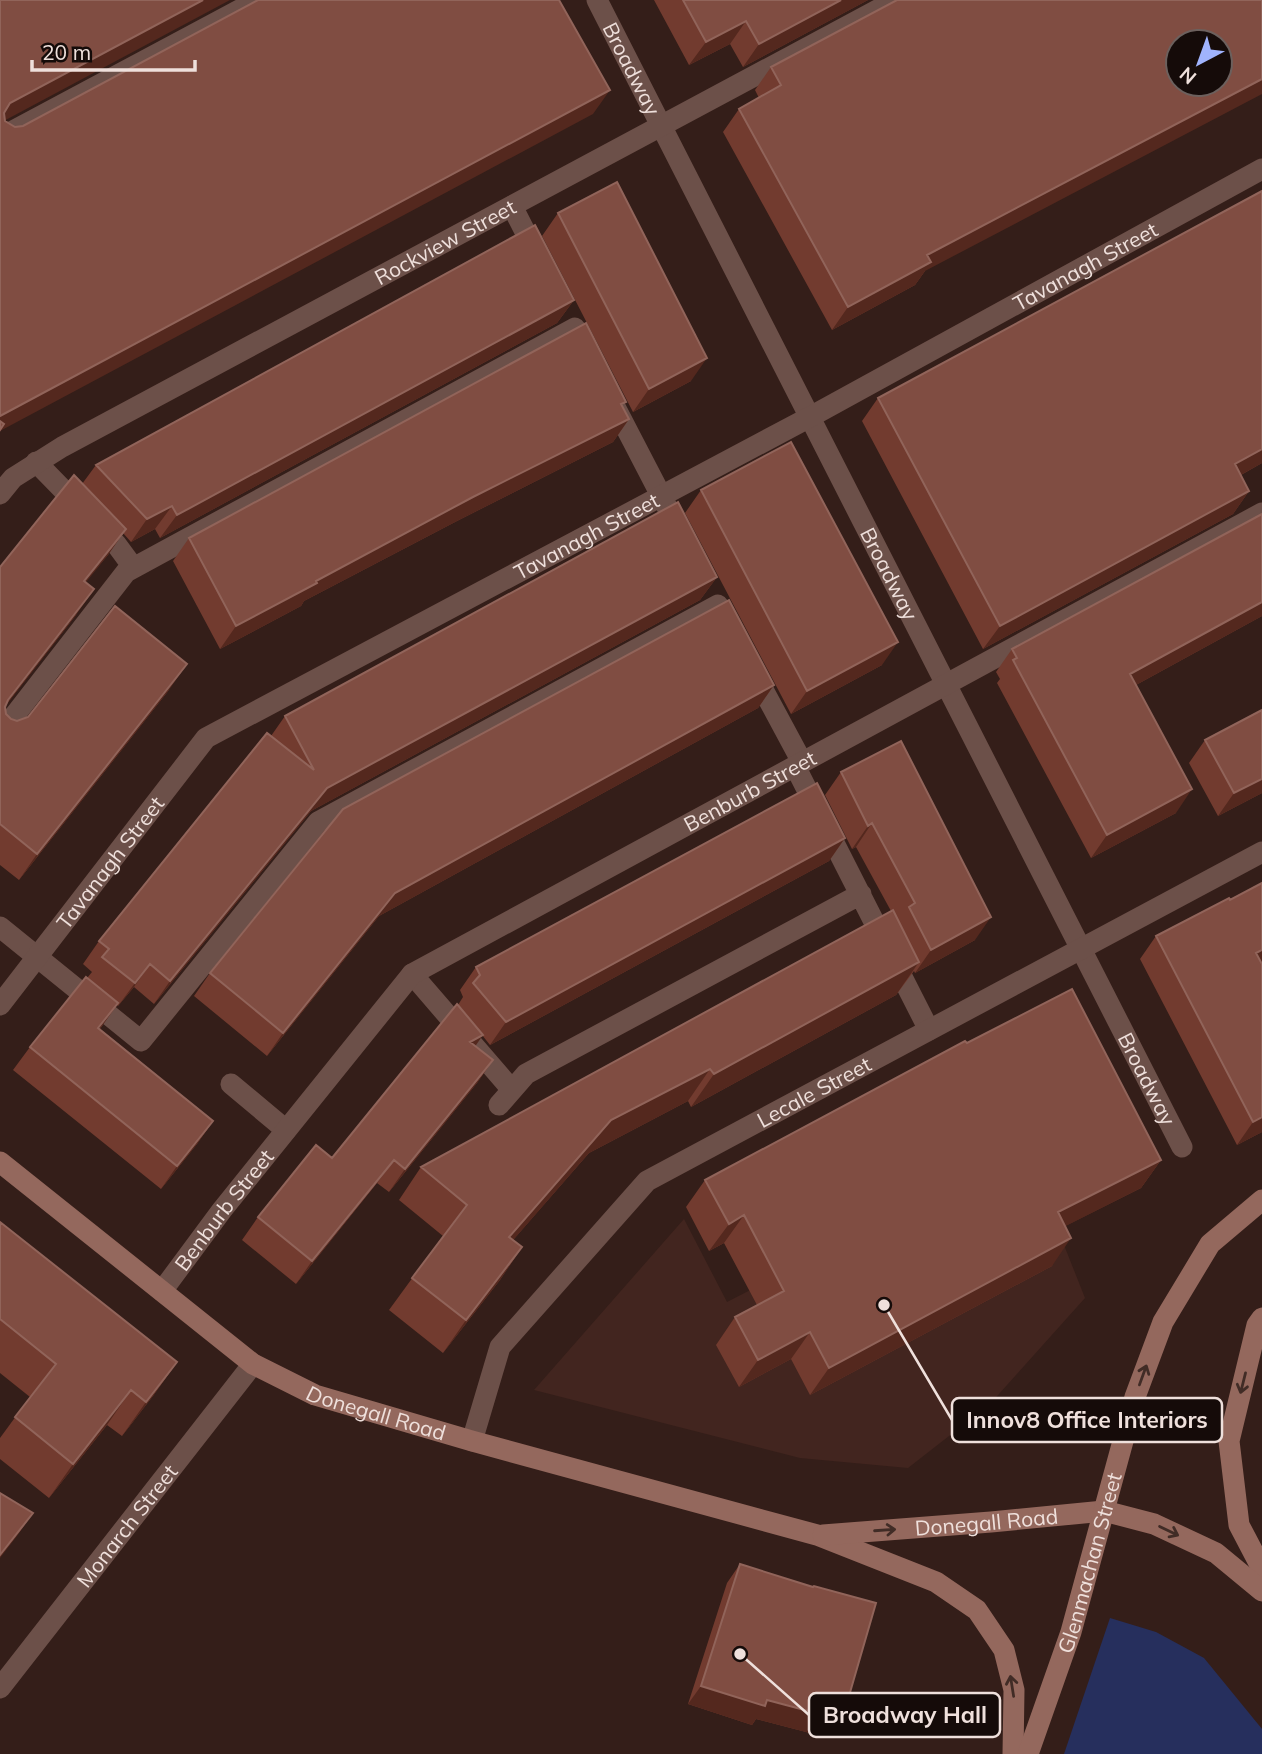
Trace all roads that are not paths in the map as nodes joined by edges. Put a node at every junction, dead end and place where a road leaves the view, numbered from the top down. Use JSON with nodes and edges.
{"nodes":[{"id":1,"x":258,"y":0,"type":"edge"},
{"id":2,"x":597,"y":0,"type":"edge"},
{"id":3,"x":896,"y":0,"type":"edge"},
{"id":4,"x":661,"y":126,"type":"junction"},
{"id":5,"x":0,"y":138,"type":"edge"},
{"id":6,"x":1262,"y":169,"type":"edge"},
{"id":7,"x":512,"y":206,"type":"junction"},
{"id":8,"x":549,"y":279,"type":"edge"},
{"id":9,"x":587,"y":352,"type":"edge"},
{"id":10,"x":605,"y":387,"type":"edge"},
{"id":11,"x":810,"y":416,"type":"junction"},
{"id":12,"x":36,"y":462,"type":"junction"},
{"id":13,"x":0,"y":494,"type":"edge"},
{"id":14,"x":660,"y":495,"type":"junction"},
{"id":15,"x":1262,"y":513,"type":"edge"},
{"id":16,"x":692,"y":556,"type":"edge"},
{"id":17,"x":133,"y":567,"type":"junction"},
{"id":18,"x":718,"y":605,"type":"edge"},
{"id":19,"x":744,"y":654,"type":"edge"},
{"id":20,"x":946,"y":684,"type":"junction"},
{"id":21,"x":0,"y":734,"type":"edge"},
{"id":22,"x":799,"y":764,"type":"junction"},
{"id":23,"x":1262,"y":852,"type":"edge"},
{"id":24,"x":860,"y":894,"type":"junction"},
{"id":25,"x":0,"y":927,"type":"edge"},
{"id":26,"x":1082,"y":948,"type":"junction"},
{"id":27,"x":36,"y":956,"type":"junction"},
{"id":28,"x":412,"y":974,"type":"junction"},
{"id":29,"x":0,"y":1005,"type":"edge"},
{"id":30,"x":929,"y":1030,"type":"junction"},
{"id":31,"x":232,"y":1084,"type":"dead end"},
{"id":32,"x":286,"y":1130,"type":"junction"},
{"id":33,"x":1182,"y":1147,"type":"dead end"},
{"id":34,"x":0,"y":1162,"type":"edge"},
{"id":35,"x":1262,"y":1200,"type":"edge"},
{"id":36,"x":162,"y":1291,"type":"junction"},
{"id":37,"x":1262,"y":1318,"type":"edge"},
{"id":38,"x":253,"y":1364,"type":"junction"},
{"id":39,"x":472,"y":1441,"type":"junction"},
{"id":40,"x":1104,"y":1511,"type":"junction"},
{"id":41,"x":817,"y":1535,"type":"junction"},
{"id":42,"x":1262,"y":1569,"type":"edge"},
{"id":43,"x":1262,"y":1591,"type":"edge"},
{"id":44,"x":0,"y":1688,"type":"edge"},
{"id":45,"x":1013,"y":1754,"type":"edge"},
{"id":46,"x":1028,"y":1754,"type":"edge"}],
"edges":[{"from":1,"to":5,"type":"street"},
{"from":2,"to":4,"type":"street","name":"Broadway"},
{"from":3,"to":4,"type":"street","name":"Rockview Street"},
{"from":4,"to":7,"type":"street","name":"Rockview Street"},
{"from":4,"to":11,"type":"street","name":"Broadway"},
{"from":6,"to":11,"type":"street","name":"Tavanagh Street"},
{"from":7,"to":8,"type":"street"},
{"from":7,"to":12,"type":"street","name":"Rockview Street"},
{"from":9,"to":17,"type":"street"},
{"from":10,"to":14,"type":"street"},
{"from":11,"to":14,"type":"street","name":"Tavanagh Street"},
{"from":11,"to":20,"type":"street","name":"Broadway"},
{"from":12,"to":13,"type":"street","name":"Rockview Street"},
{"from":12,"to":17,"type":"street"},
{"from":14,"to":16,"type":"street"},
{"from":14,"to":27,"type":"street","name":"Tavanagh Street"},
{"from":15,"to":20,"type":"street","name":"Benburb Street"},
{"from":17,"to":21,"type":"street"},
{"from":18,"to":27,"type":"street"},
{"from":19,"to":22,"type":"street"},
{"from":20,"to":22,"type":"street","name":"Benburb Street"},
{"from":20,"to":26,"type":"street","name":"Broadway"},
{"from":22,"to":24,"type":"street"},
{"from":22,"to":28,"type":"street","name":"Benburb Street"},
{"from":23,"to":26,"type":"street","name":"Lecale Street"},
{"from":24,"to":28,"type":"street"},
{"from":24,"to":30,"type":"street"},
{"from":25,"to":27,"type":"street"},
{"from":26,"to":30,"type":"street","name":"Lecale Street"},
{"from":26,"to":33,"type":"street","name":"Broadway"},
{"from":27,"to":29,"type":"street","name":"Tavanagh Street"},
{"from":28,"to":32,"type":"street","name":"Benburb Street"},
{"from":30,"to":39,"type":"street","name":"Lecale Street"},
{"from":31,"to":32,"type":"street","name":"Benburb Street"},
{"from":32,"to":36,"type":"street","name":"Benburb Street"},
{"from":34,"to":36,"type":"street","name":"Donegall Road"},
{"from":40,"to":35,"type":"street","name":"Glenmachan Street","one_way":true},
{"from":36,"to":38,"type":"street","name":"Donegall Road"},
{"from":37,"to":42,"type":"street","one_way":true},
{"from":38,"to":39,"type":"street","name":"Donegall Road"},
{"from":38,"to":44,"type":"street","name":"Monarch Street"},
{"from":39,"to":41,"type":"street","name":"Donegall Road"},
{"from":41,"to":40,"type":"street","name":"Donegall Road","one_way":true},
{"from":40,"to":43,"type":"street","name":"Donegall Road","one_way":true},
{"from":40,"to":46,"type":"street","name":"Glenmachan Street"},
{"from":45,"to":41,"type":"street","name":"Donegall Road","one_way":true}]}
